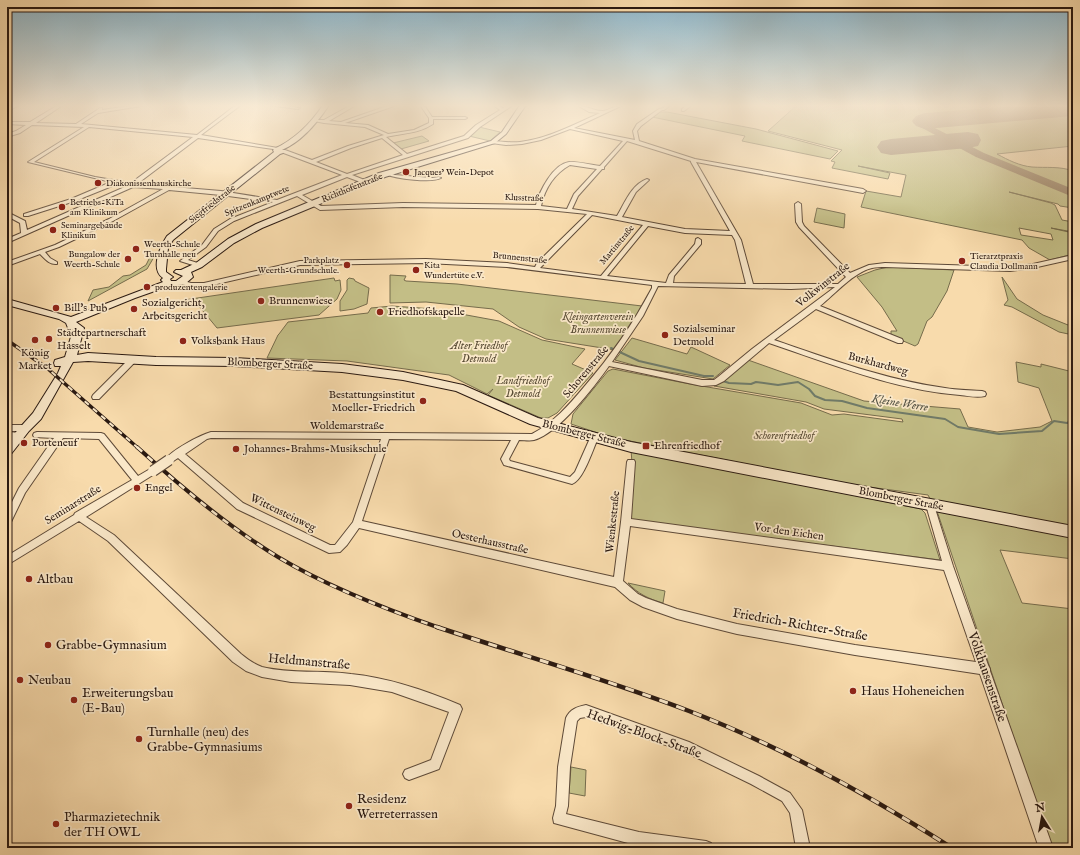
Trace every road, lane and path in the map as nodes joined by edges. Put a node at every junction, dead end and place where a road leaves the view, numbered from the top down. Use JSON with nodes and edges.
{"nodes":[{"id":1,"x":58,"y":145,"type":"edge"},
{"id":2,"x":185,"y":145,"type":"edge"},
{"id":3,"x":259,"y":145,"type":"edge"},
{"id":4,"x":286,"y":145,"type":"edge"},
{"id":5,"x":358,"y":145,"type":"edge"},
{"id":6,"x":395,"y":145,"type":"edge"},
{"id":7,"x":441,"y":145,"type":"edge"},
{"id":8,"x":483,"y":145,"type":"edge"},
{"id":9,"x":622,"y":145,"type":"edge"},
{"id":10,"x":645,"y":145,"type":"edge"},
{"id":11,"x":280,"y":150,"type":"junction"},
{"id":12,"x":407,"y":156,"type":"junction"},
{"id":13,"x":694,"y":160,"type":"junction"},
{"id":14,"x":312,"y":162,"type":"junction"},
{"id":15,"x":602,"y":168,"type":"junction"},
{"id":16,"x":388,"y":173,"type":"junction"},
{"id":17,"x":347,"y":176,"type":"junction"},
{"id":18,"x":439,"y":178,"type":"dead end"},
{"id":19,"x":647,"y":180,"type":"dead end"},
{"id":20,"x":116,"y":182,"type":"junction"},
{"id":21,"x":365,"y":182,"type":"junction"},
{"id":22,"x":132,"y":185,"type":"junction"},
{"id":23,"x":167,"y":188,"type":"junction"},
{"id":24,"x":863,"y":191,"type":"dead end"},
{"id":25,"x":224,"y":194,"type":"junction"},
{"id":26,"x":297,"y":194,"type":"junction"},
{"id":27,"x":277,"y":202,"type":"junction"},
{"id":28,"x":313,"y":204,"type":"junction"},
{"id":29,"x":798,"y":204,"type":"dead end"},
{"id":30,"x":538,"y":207,"type":"junction"},
{"id":31,"x":569,"y":209,"type":"junction"},
{"id":32,"x":591,"y":213,"type":"junction"},
{"id":33,"x":7,"y":214,"type":"edge"},
{"id":34,"x":26,"y":215,"type":"dead end"},
{"id":35,"x":619,"y":218,"type":"junction"},
{"id":36,"x":646,"y":224,"type":"junction"},
{"id":37,"x":24,"y":232,"type":"junction"},
{"id":38,"x":734,"y":233,"type":"junction"},
{"id":39,"x":7,"y":240,"type":"edge"},
{"id":40,"x":698,"y":240,"type":"dead end"},
{"id":41,"x":41,"y":252,"type":"junction"},
{"id":42,"x":1073,"y":256,"type":"edge"},
{"id":43,"x":55,"y":263,"type":"dead end"},
{"id":44,"x":7,"y":264,"type":"edge"},
{"id":45,"x":199,"y":265,"type":"junction"},
{"id":46,"x":536,"y":268,"type":"junction"},
{"id":47,"x":850,"y":277,"type":"junction"},
{"id":48,"x":177,"y":278,"type":"junction"},
{"id":49,"x":602,"y":278,"type":"junction"},
{"id":50,"x":655,"y":284,"type":"junction"},
{"id":51,"x":669,"y":285,"type":"junction"},
{"id":52,"x":750,"y":286,"type":"junction"},
{"id":53,"x":840,"y":286,"type":"junction"},
{"id":54,"x":7,"y":302,"type":"edge"},
{"id":55,"x":815,"y":306,"type":"junction"},
{"id":56,"x":72,"y":324,"type":"junction"},
{"id":57,"x":770,"y":341,"type":"junction"},
{"id":58,"x":900,"y":342,"type":"dead end"},
{"id":59,"x":133,"y":360,"type":"junction"},
{"id":60,"x":65,"y":362,"type":"junction"},
{"id":61,"x":609,"y":364,"type":"junction"},
{"id":62,"x":982,"y":394,"type":"dead end"},
{"id":63,"x":96,"y":397,"type":"dead end"},
{"id":64,"x":549,"y":426,"type":"junction"},
{"id":65,"x":7,"y":428,"type":"edge"},
{"id":66,"x":22,"y":431,"type":"junction"},
{"id":67,"x":7,"y":435,"type":"edge"},
{"id":68,"x":37,"y":435,"type":"dead end"},
{"id":69,"x":61,"y":435,"type":"junction"},
{"id":70,"x":386,"y":437,"type":"junction"},
{"id":71,"x":516,"y":438,"type":"junction"},
{"id":72,"x":594,"y":438,"type":"junction"},
{"id":73,"x":7,"y":451,"type":"edge"},
{"id":74,"x":178,"y":453,"type":"junction"},
{"id":75,"x":631,"y":462,"type":"dead end"},
{"id":76,"x":153,"y":471,"type":"joint"},
{"id":77,"x":137,"y":480,"type":"junction"},
{"id":78,"x":930,"y":505,"type":"junction"},
{"id":79,"x":78,"y":516,"type":"junction"},
{"id":80,"x":7,"y":521,"type":"edge"},
{"id":81,"x":626,"y":522,"type":"junction"},
{"id":82,"x":357,"y":524,"type":"junction"},
{"id":83,"x":1073,"y":532,"type":"edge"},
{"id":84,"x":7,"y":561,"type":"edge"},
{"id":85,"x":948,"y":566,"type":"junction"},
{"id":86,"x":618,"y":583,"type":"junction"},
{"id":87,"x":985,"y":669,"type":"junction"},
{"id":88,"x":409,"y":774,"type":"dead end"},
{"id":89,"x":706,"y":848,"type":"edge"},
{"id":90,"x":803,"y":848,"type":"edge"},
{"id":91,"x":1046,"y":848,"type":"edge"}],
"edges":[{"from":1,"to":20,"type":"street"},
{"from":2,"to":22,"type":"street"},
{"from":3,"to":11,"type":"street"},
{"from":4,"to":11,"type":"street","name":"Siegfriedstraße"},
{"from":5,"to":14,"type":"street"},
{"from":6,"to":12,"type":"street"},
{"from":7,"to":12,"type":"street","name":"Spitzenkamptwete"},
{"from":8,"to":16,"type":"street","name":"Richthofenstraße"},
{"from":9,"to":15,"type":"street"},
{"from":10,"to":13,"type":"street"},
{"from":11,"to":14,"type":"street"},
{"from":11,"to":25,"type":"street","name":"Siegfriedstraße"},
{"from":12,"to":17,"type":"street","name":"Spitzenkamptwete"},
{"from":13,"to":24,"type":"street"},
{"from":13,"to":38,"type":"street"},
{"from":14,"to":17,"type":"street"},
{"from":15,"to":30,"type":"street"},
{"from":15,"to":31,"type":"street"},
{"from":16,"to":18,"type":"street"},
{"from":16,"to":21,"type":"street","name":"Richthofenstraße"},
{"from":17,"to":21,"type":"street"},
{"from":17,"to":26,"type":"street","name":"Spitzenkamptwete"},
{"from":19,"to":35,"type":"street"},
{"from":20,"to":22,"type":"street"},
{"from":20,"to":34,"type":"street"},
{"from":21,"to":28,"type":"street","name":"Richthofenstraße"},
{"from":22,"to":23,"type":"street"},
{"from":22,"to":37,"type":"street"},
{"from":23,"to":25,"type":"street"},
{"from":23,"to":41,"type":"street"},
{"from":25,"to":27,"type":"street"},
{"from":25,"to":48,"type":"street","name":"Siegfriedstraße"},
{"from":26,"to":27,"type":"street","name":"Spitzenkamptwete"},
{"from":26,"to":28,"type":"street","name":"Spitzenkamptwete"},
{"from":27,"to":45,"type":"street","name":"Spitzenkamptwete"},
{"from":28,"to":30,"type":"street","name":"Klusstraße"},
{"from":28,"to":45,"type":"street","name":"Richthofenstraße"},
{"from":29,"to":47,"type":"street"},
{"from":30,"to":31,"type":"street","name":"Klusstraße"},
{"from":31,"to":32,"type":"street","name":"Klusstraße"},
{"from":32,"to":35,"type":"street","name":"Klusstraße"},
{"from":32,"to":46,"type":"street"},
{"from":33,"to":37,"type":"street"},
{"from":35,"to":36,"type":"street","name":"Klusstraße"},
{"from":36,"to":38,"type":"street","name":"Klusstraße"},
{"from":36,"to":49,"type":"street","name":"Martinstraße"},
{"from":37,"to":39,"type":"street"},
{"from":38,"to":52,"type":"street"},
{"from":40,"to":51,"type":"street"},
{"from":41,"to":43,"type":"street"},
{"from":41,"to":44,"type":"street"},
{"from":42,"to":47,"type":"street","name":"Volkwinstraße"},
{"from":45,"to":48,"type":"street","name":"Richthofenstraße"},
{"from":46,"to":48,"type":"street","name":"Brunnenstraße"},
{"from":46,"to":49,"type":"street","name":"Brunnenstraße"},
{"from":47,"to":53,"type":"street","name":"Volkwinstraße"},
{"from":48,"to":56,"type":"street","name":"Richthofenstraße"},
{"from":49,"to":50,"type":"street","name":"Brunnenstraße"},
{"from":50,"to":51,"type":"street","name":"Brunnenstraße"},
{"from":50,"to":61,"type":"street","name":"Schorenstraße"},
{"from":51,"to":52,"type":"street","name":"Brunnenstraße"},
{"from":52,"to":53,"type":"street","name":"Brunnenstraße"},
{"from":53,"to":55,"type":"street","name":"Volkwinstraße"},
{"from":54,"to":56,"type":"street"},
{"from":55,"to":57,"type":"street","name":"Volkwinstraße"},
{"from":55,"to":58,"type":"street"},
{"from":56,"to":60,"type":"street"},
{"from":57,"to":61,"type":"street","name":"Volkwinstraße"},
{"from":57,"to":62,"type":"street","name":"Burkhardweg"},
{"from":59,"to":60,"type":"street","name":"Blomberger Straße"},
{"from":59,"to":63,"type":"street"},
{"from":59,"to":64,"type":"street","name":"Blomberger Straße"},
{"from":60,"to":66,"type":"street"},
{"from":61,"to":64,"type":"street","name":"Schorenstraße"},
{"from":64,"to":71,"type":"street","name":"Woldemarstraße"},
{"from":64,"to":72,"type":"street","name":"Blomberger Straße"},
{"from":65,"to":66,"type":"street"},
{"from":66,"to":67,"type":"street"},
{"from":66,"to":73,"type":"street"},
{"from":68,"to":69,"type":"street"},
{"from":69,"to":77,"type":"street"},
{"from":69,"to":80,"type":"street"},
{"from":70,"to":71,"type":"street","name":"Woldemarstraße"},
{"from":70,"to":74,"type":"street","name":"Woldemarstraße"},
{"from":70,"to":82,"type":"street"},
{"from":71,"to":72,"type":"street"},
{"from":72,"to":78,"type":"street","name":"Blomberger Straße"},
{"from":74,"to":76,"type":"street","name":"Woldemarstraße","bridge":true},
{"from":74,"to":82,"type":"street","name":"Wittensteinweg"},
{"from":75,"to":81,"type":"street","name":"Wienkestraße"},
{"from":76,"to":77,"type":"street","name":"Seminarstraße"},
{"from":77,"to":79,"type":"street","name":"Seminarstraße"},
{"from":78,"to":83,"type":"street","name":"Blomberger Straße"},
{"from":78,"to":85,"type":"street","name":"Volkhausenstraße"},
{"from":79,"to":84,"type":"street","name":"Seminarstraße"},
{"from":79,"to":88,"type":"street","name":"Heldmanstraße"},
{"from":81,"to":85,"type":"street","name":"Vor den Eichen"},
{"from":81,"to":86,"type":"street","name":"Wienkestraße"},
{"from":82,"to":86,"type":"street","name":"Oesterhausstraße"},
{"from":85,"to":87,"type":"street","name":"Volkhausenstraße"},
{"from":86,"to":87,"type":"street","name":"Friedrich-Richter-Straße"},
{"from":87,"to":91,"type":"street","name":"Volkhausenstraße"},
{"from":89,"to":90,"type":"street","name":"Hedwig-Block-Straße"}]}
